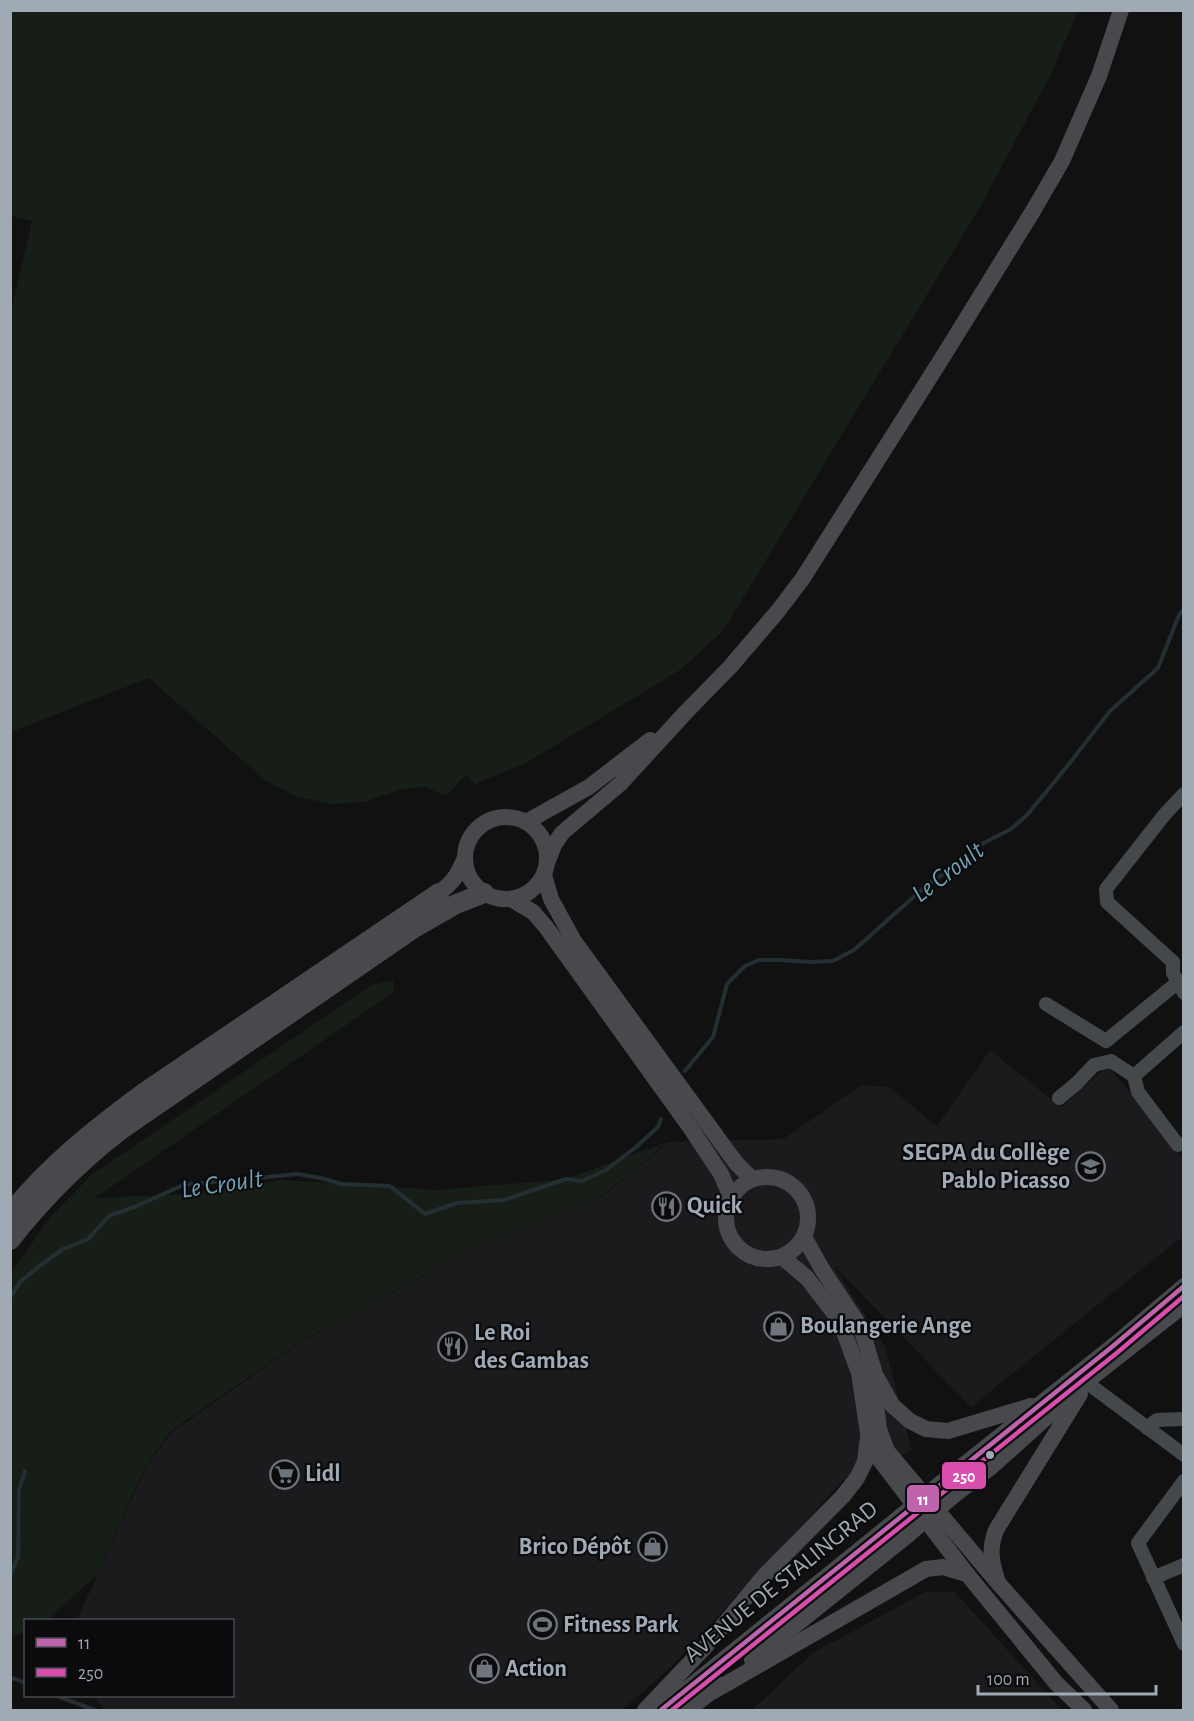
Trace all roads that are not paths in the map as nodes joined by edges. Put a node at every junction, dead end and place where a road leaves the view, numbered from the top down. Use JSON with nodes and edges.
{"nodes":[{"id":1,"x":1121,"y":10,"type":"edge"},
{"id":2,"x":686,"y":712,"type":"junction"},
{"id":3,"x":1184,"y":794,"type":"edge"},
{"id":4,"x":526,"y":822,"type":"junction"},
{"id":5,"x":464,"y":860,"type":"junction"},
{"id":6,"x":545,"y":869,"type":"junction"},
{"id":7,"x":439,"y":893,"type":"joint"},
{"id":8,"x":484,"y":893,"type":"junction"},
{"id":9,"x":511,"y":899,"type":"junction"},
{"id":10,"x":1184,"y":952,"type":"edge"},
{"id":11,"x":1173,"y":962,"type":"junction"},
{"id":12,"x":1180,"y":988,"type":"edge"},
{"id":13,"x":1046,"y":1004,"type":"dead end"},
{"id":14,"x":1184,"y":1032,"type":"edge"},
{"id":15,"x":1134,"y":1076,"type":"junction"},
{"id":16,"x":1059,"y":1098,"type":"dead end"},
{"id":17,"x":1178,"y":1145,"type":"dead end"},
{"id":18,"x":752,"y":1179,"type":"junction"},
{"id":19,"x":731,"y":1197,"type":"junction"},
{"id":20,"x":10,"y":1214,"type":"edge"},
{"id":21,"x":804,"y":1237,"type":"junction"},
{"id":22,"x":10,"y":1240,"type":"edge"},
{"id":23,"x":782,"y":1257,"type":"junction"},
{"id":24,"x":1184,"y":1286,"type":"edge"},
{"id":25,"x":1184,"y":1305,"type":"edge"},
{"id":26,"x":876,"y":1377,"type":"junction"},
{"id":27,"x":1086,"y":1382,"type":"junction"},
{"id":28,"x":1040,"y":1403,"type":"junction"},
{"id":29,"x":1184,"y":1419,"type":"edge"},
{"id":30,"x":1147,"y":1428,"type":"junction"},
{"id":31,"x":868,"y":1433,"type":"junction"},
{"id":32,"x":1184,"y":1455,"type":"edge"},
{"id":33,"x":1184,"y":1481,"type":"edge"},
{"id":34,"x":1184,"y":1565,"type":"edge"},
{"id":35,"x":967,"y":1574,"type":"junction"},
{"id":36,"x":1154,"y":1578,"type":"junction"},
{"id":37,"x":1000,"y":1585,"type":"junction"},
{"id":38,"x":1184,"y":1644,"type":"edge"},
{"id":39,"x":712,"y":1692,"type":"junction"},
{"id":40,"x":645,"y":1710,"type":"edge"},
{"id":41,"x":661,"y":1710,"type":"edge"},
{"id":42,"x":688,"y":1710,"type":"edge"},
{"id":43,"x":1084,"y":1710,"type":"edge"},
{"id":44,"x":1111,"y":1710,"type":"edge"}],
"edges":[{"from":1,"to":2,"type":"main road"},
{"from":2,"to":4,"type":"main road"},
{"from":2,"to":6,"type":"main road"},
{"from":3,"to":11,"type":"street"},
{"from":4,"to":5,"type":"main road"},
{"from":4,"to":6,"type":"main road"},
{"from":5,"to":7,"type":"main road"},
{"from":5,"to":8,"type":"main road"},
{"from":6,"to":9,"type":"main road"},
{"from":6,"to":18,"type":"main road"},
{"from":7,"to":20,"type":"highway"},
{"from":8,"to":9,"type":"main road"},
{"from":8,"to":22,"type":"highway"},
{"from":9,"to":19,"type":"main road"},
{"from":10,"to":11,"type":"street"},
{"from":11,"to":12,"type":"street"},
{"from":12,"to":13,"type":"street"},
{"from":14,"to":15,"type":"street"},
{"from":15,"to":16,"type":"street"},
{"from":15,"to":17,"type":"street"},
{"from":18,"to":19,"type":"main road"},
{"from":18,"to":21,"type":"main road"},
{"from":19,"to":23,"type":"main road"},
{"from":21,"to":23,"type":"main road"},
{"from":21,"to":26,"type":"main road"},
{"from":23,"to":31,"type":"main road"},
{"from":24,"to":28,"type":"main road","name":"AVENUE DE STALINGRAD"},
{"from":25,"to":27,"type":"main road","name":"AVENUE DE STALINGRAD"},
{"from":26,"to":28,"type":"main road"},
{"from":26,"to":37,"type":"main road"},
{"from":27,"to":30,"type":"street"},
{"from":27,"to":37,"type":"main road"},
{"from":27,"to":39,"type":"main road","name":"AVENUE DE STALINGRAD","bridge":true},
{"from":28,"to":41,"type":"main road","name":"AVENUE DE STALINGRAD","bridge":true},
{"from":29,"to":30,"type":"street"},
{"from":30,"to":32,"type":"street"},
{"from":31,"to":35,"type":"main road"},
{"from":31,"to":40,"type":"main road"},
{"from":33,"to":36,"type":"street"},
{"from":34,"to":36,"type":"street"},
{"from":35,"to":39,"type":"main road"},
{"from":35,"to":43,"type":"main road"},
{"from":36,"to":38,"type":"street"},
{"from":37,"to":44,"type":"main road"},
{"from":39,"to":42,"type":"main road","name":"AVENUE DE STALINGRAD"}]}
